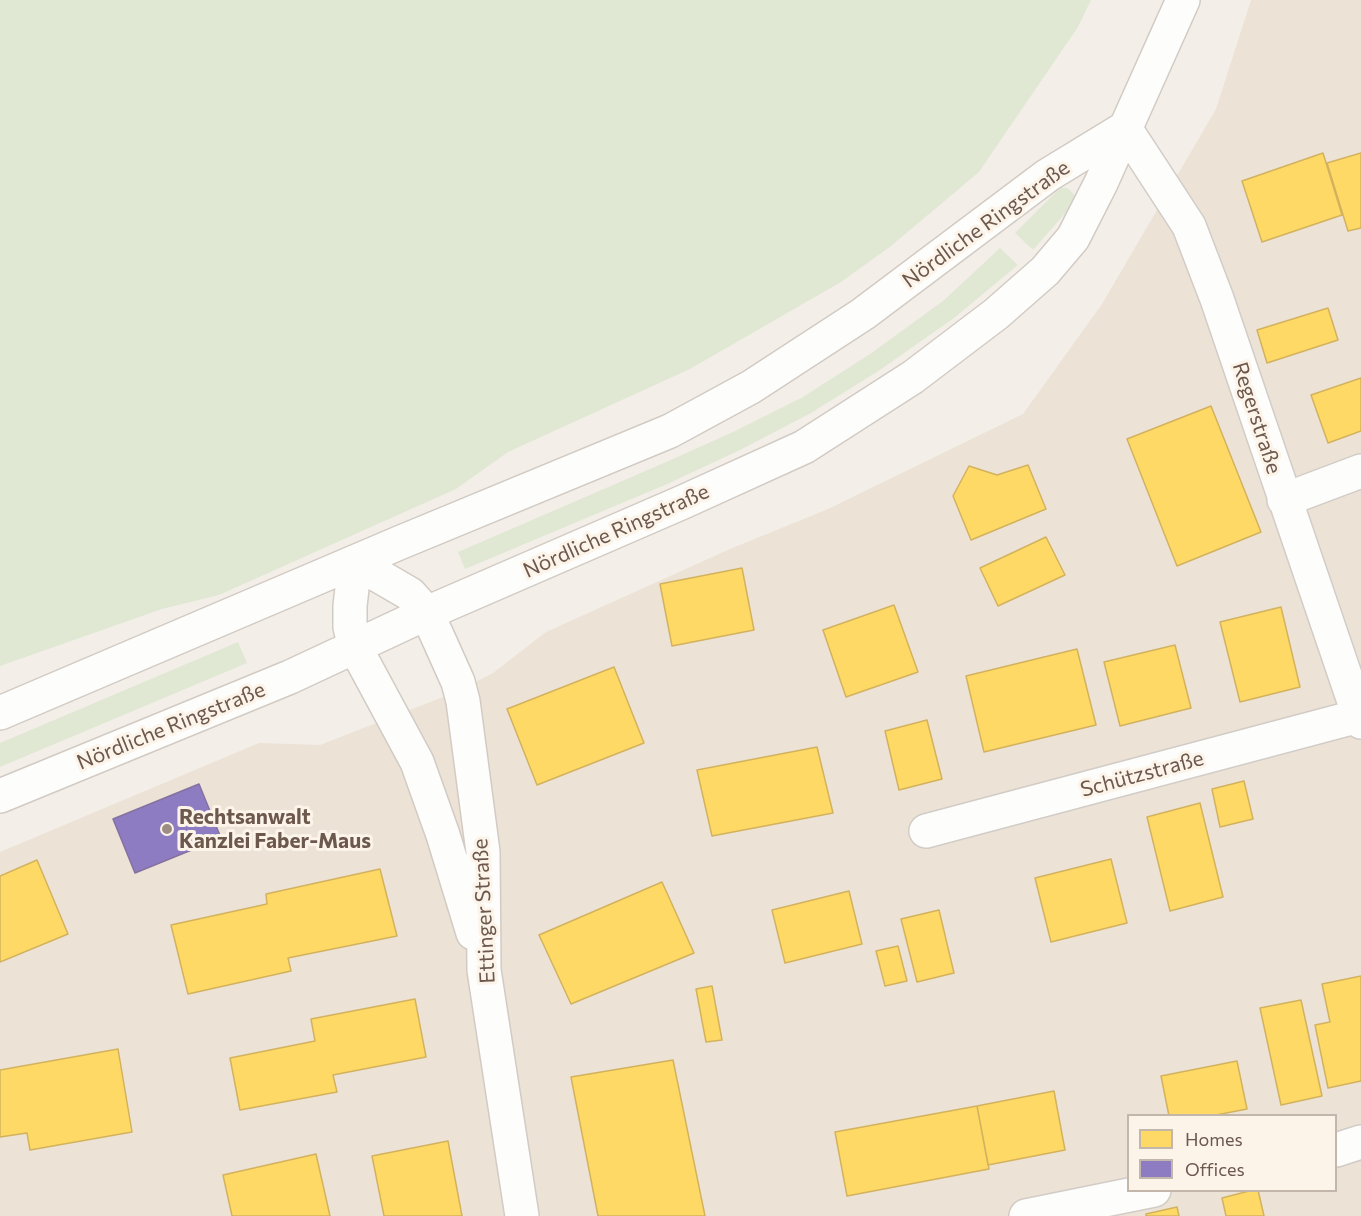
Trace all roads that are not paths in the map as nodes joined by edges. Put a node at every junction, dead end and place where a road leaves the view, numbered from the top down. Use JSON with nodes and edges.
{"nodes":[{"id":1,"x":1183,"y":0,"type":"edge"},
{"id":2,"x":1125,"y":128,"type":"junction"},
{"id":3,"x":1361,"y":471,"type":"edge"},
{"id":4,"x":1284,"y":500,"type":"junction"},
{"id":5,"x":355,"y":562,"type":"junction"},
{"id":6,"x":427,"y":612,"type":"junction"},
{"id":7,"x":355,"y":647,"type":"junction"},
{"id":8,"x":0,"y":713,"type":"edge"},
{"id":9,"x":1360,"y":719,"type":"edge"},
{"id":10,"x":0,"y":796,"type":"edge"},
{"id":11,"x":926,"y":831,"type":"dead end"},
{"id":12,"x":484,"y":970,"type":"junction"},
{"id":13,"x":1361,"y":1142,"type":"edge"},
{"id":14,"x":1337,"y":1149,"type":"edge"},
{"id":15,"x":1149,"y":1192,"type":"edge"},
{"id":16,"x":522,"y":1216,"type":"edge"},
{"id":17,"x":1026,"y":1216,"type":"edge"}],
"edges":[{"from":1,"to":2,"type":"main road","name":"Nördliche Ringstraße"},
{"from":2,"to":4,"type":"main road","name":"Regerstraße"},
{"from":2,"to":5,"type":"main road","name":"Nördliche Ringstraße"},
{"from":2,"to":6,"type":"main road","name":"Nördliche Ringstraße"},
{"from":3,"to":4,"type":"main road"},
{"from":4,"to":9,"type":"main road","name":"Regerstraße"},
{"from":5,"to":6,"type":"main road"},
{"from":5,"to":7,"type":"main road"},
{"from":5,"to":8,"type":"main road","name":"Nördliche Ringstraße"},
{"from":6,"to":7,"type":"main road","name":"Nördliche Ringstraße"},
{"from":6,"to":12,"type":"main road","name":"Ettinger Straße"},
{"from":7,"to":10,"type":"main road","name":"Nördliche Ringstraße"},
{"from":7,"to":12,"type":"main road"},
{"from":9,"to":11,"type":"main road","name":"Schützstraße"},
{"from":12,"to":16,"type":"main road","name":"Ettinger Straße"},
{"from":13,"to":14,"type":"main road"},
{"from":15,"to":17,"type":"main road"}]}
